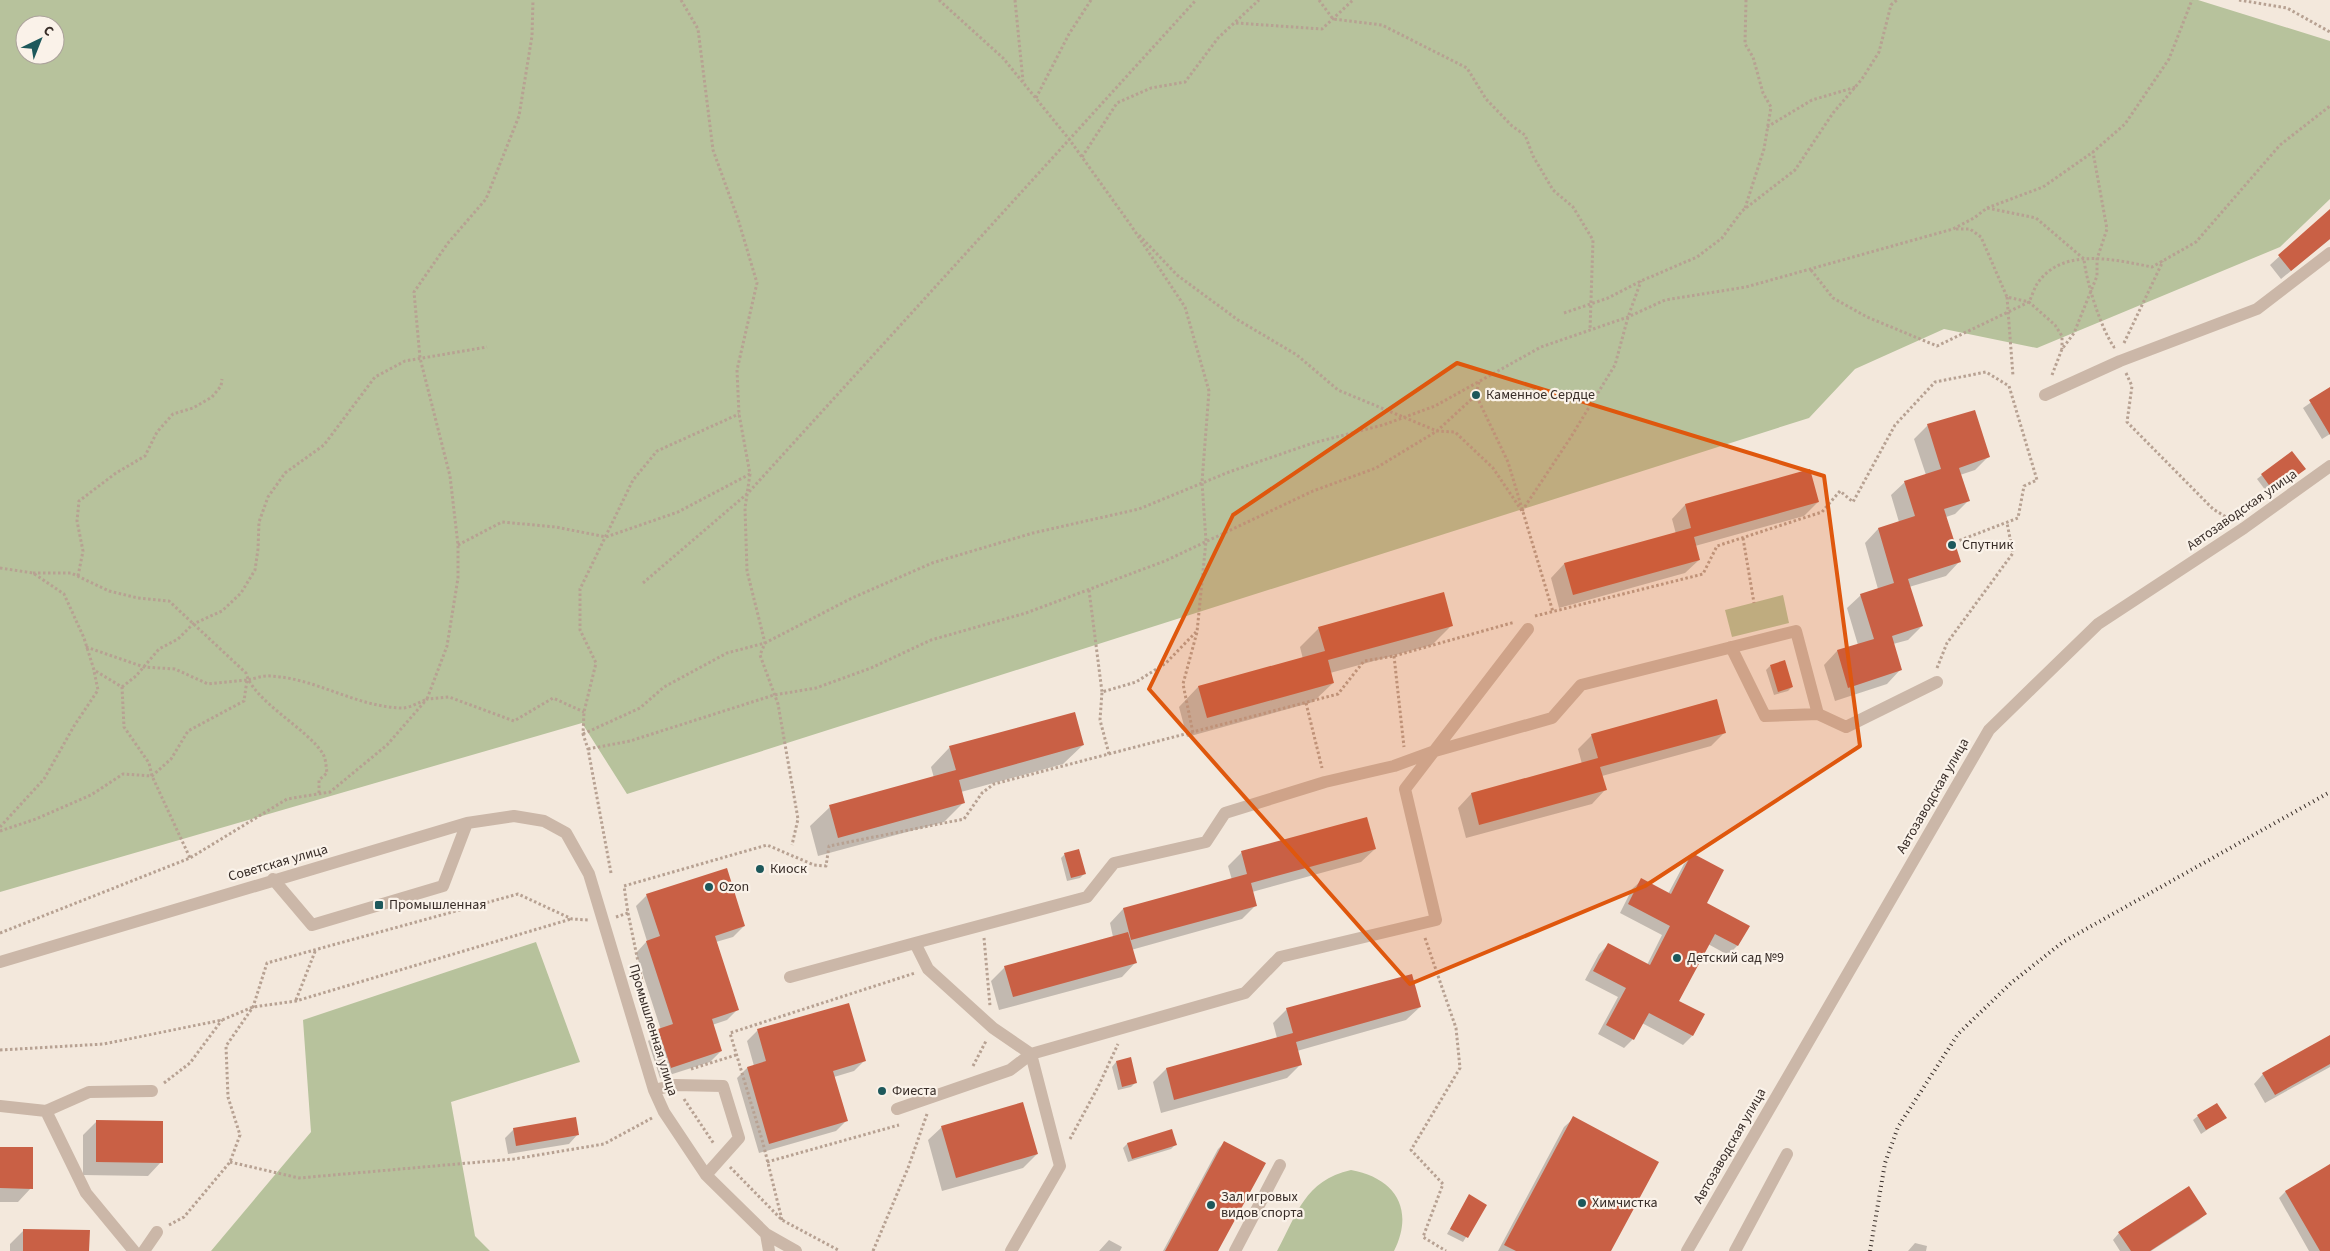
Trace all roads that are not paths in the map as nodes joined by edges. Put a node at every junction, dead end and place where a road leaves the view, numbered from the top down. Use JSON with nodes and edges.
{"nodes":[{"id":1,"x":2330,"y":253,"type":"edge"},
{"id":2,"x":2045,"y":395,"type":"road end"},
{"id":3,"x":2330,"y":466,"type":"edge"},
{"id":4,"x":1526,"y":624,"type":"road end"},
{"id":5,"x":1732,"y":647,"type":"junction"},
{"id":6,"x":1936,"y":682,"type":"road end"},
{"id":7,"x":1818,"y":714,"type":"junction"},
{"id":8,"x":1435,"y":751,"type":"junction"},
{"id":9,"x":467,"y":823,"type":"junction"},
{"id":10,"x":566,"y":833,"type":"joint"},
{"id":11,"x":273,"y":879,"type":"junction"},
{"id":12,"x":915,"y":943,"type":"junction"},
{"id":13,"x":0,"y":962,"type":"edge"},
{"id":14,"x":790,"y":977,"type":"dead end"},
{"id":15,"x":1031,"y":1054,"type":"junction"},
{"id":16,"x":654,"y":1090,"type":"junction"},
{"id":17,"x":152,"y":1091,"type":"road end"},
{"id":18,"x":0,"y":1106,"type":"edge"},
{"id":19,"x":897,"y":1109,"type":"dead end"},
{"id":20,"x":46,"y":1111,"type":"junction"},
{"id":21,"x":1787,"y":1154,"type":"dead end"},
{"id":22,"x":1280,"y":1165,"type":"dead end"},
{"id":23,"x":706,"y":1175,"type":"junction"},
{"id":24,"x":157,"y":1232,"type":"road end"},
{"id":25,"x":766,"y":1234,"type":"junction"},
{"id":26,"x":134,"y":1251,"type":"edge"},
{"id":27,"x":144,"y":1251,"type":"edge"},
{"id":28,"x":769,"y":1251,"type":"edge"},
{"id":29,"x":796,"y":1251,"type":"edge"},
{"id":30,"x":1011,"y":1251,"type":"edge"},
{"id":31,"x":1235,"y":1251,"type":"edge"},
{"id":32,"x":1687,"y":1251,"type":"edge"},
{"id":33,"x":1734,"y":1251,"type":"edge"}],
"edges":[{"from":1,"to":2,"type":"street"},
{"from":3,"to":32,"type":"street","name":"Автозаводская улица"},
{"from":4,"to":8,"type":"street"},
{"from":5,"to":7,"type":"street"},
{"from":5,"to":7,"type":"street"},
{"from":5,"to":8,"type":"street"},
{"from":6,"to":7,"type":"street"},
{"from":8,"to":12,"type":"street"},
{"from":8,"to":15,"type":"street"},
{"from":9,"to":10,"type":"street","name":"Советская улица"},
{"from":9,"to":11,"type":"street","name":"Советская улица"},
{"from":9,"to":11,"type":"street"},
{"from":10,"to":16,"type":"street","name":"Промышленная улица"},
{"from":11,"to":13,"type":"street","name":"Советская улица"},
{"from":12,"to":14,"type":"street"},
{"from":12,"to":15,"type":"street"},
{"from":15,"to":19,"type":"street"},
{"from":15,"to":30,"type":"street"},
{"from":16,"to":23,"type":"street","name":"Промышленная улица"},
{"from":16,"to":23,"type":"street"},
{"from":17,"to":20,"type":"street"},
{"from":18,"to":20,"type":"street"},
{"from":20,"to":26,"type":"street"},
{"from":21,"to":33,"type":"street"},
{"from":22,"to":31,"type":"street"},
{"from":23,"to":25,"type":"street","name":"Промышленная улица"},
{"from":24,"to":27,"type":"street"},
{"from":25,"to":28,"type":"street"},
{"from":25,"to":29,"type":"street","name":"Промышленная улица"}]}
